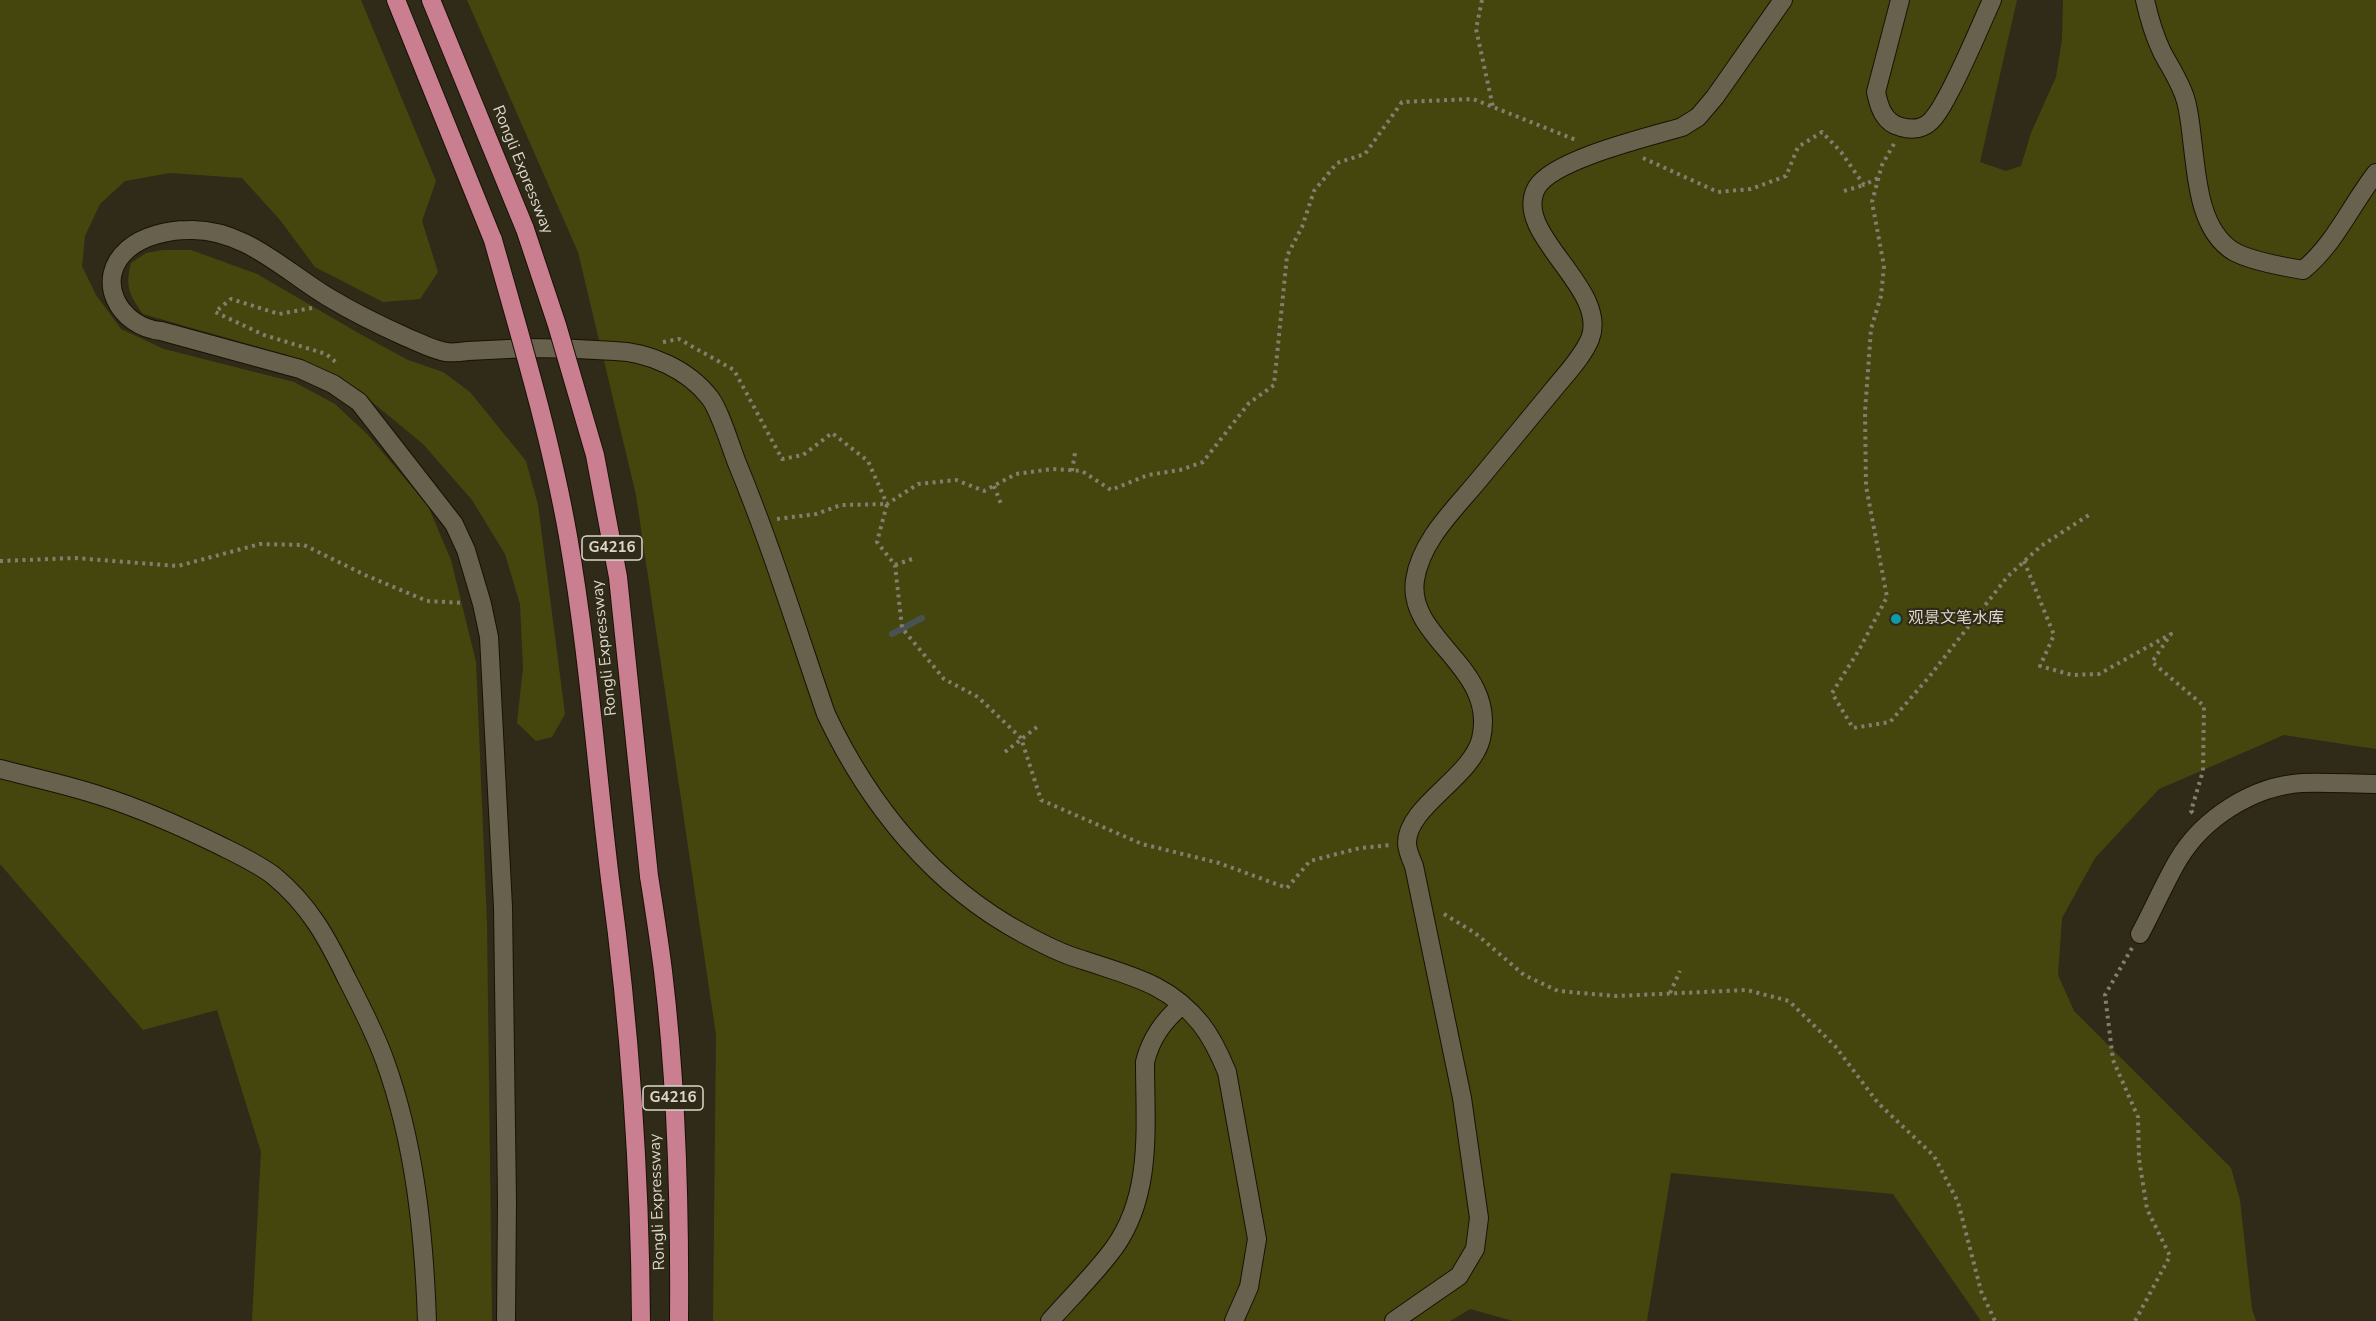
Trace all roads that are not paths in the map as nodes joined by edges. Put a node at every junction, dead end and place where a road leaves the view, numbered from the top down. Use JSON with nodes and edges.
{"nodes":[{"id":1,"x":396,"y":0,"type":"edge"},
{"id":2,"x":431,"y":0,"type":"edge"},
{"id":3,"x":1783,"y":0,"type":"edge"},
{"id":4,"x":1900,"y":0,"type":"edge"},
{"id":5,"x":1992,"y":0,"type":"edge"},
{"id":6,"x":2145,"y":0,"type":"edge"},
{"id":7,"x":2376,"y":173,"type":"edge"},
{"id":8,"x":0,"y":769,"type":"edge"},
{"id":9,"x":2376,"y":784,"type":"edge"},
{"id":10,"x":2140,"y":934,"type":"road end"},
{"id":11,"x":1182,"y":1005,"type":"junction"},
{"id":12,"x":427,"y":1321,"type":"edge"},
{"id":13,"x":506,"y":1321,"type":"edge"},
{"id":14,"x":641,"y":1321,"type":"edge"},
{"id":15,"x":679,"y":1321,"type":"edge"},
{"id":16,"x":1050,"y":1321,"type":"edge"},
{"id":17,"x":1234,"y":1321,"type":"edge"},
{"id":18,"x":1394,"y":1321,"type":"edge"}],
"edges":[{"from":1,"to":14,"type":"highway","name":"Rongli Expressway","number":"G4216","bridge":true},
{"from":2,"to":15,"type":"highway","name":"Rongli Expressway","number":"G4216","bridge":true},
{"from":3,"to":18,"type":"street"},
{"from":4,"to":5,"type":"street"},
{"from":6,"to":7,"type":"street"},
{"from":8,"to":12,"type":"street"},
{"from":9,"to":10,"type":"street"},
{"from":11,"to":13,"type":"street"},
{"from":11,"to":16,"type":"street"},
{"from":11,"to":17,"type":"street"}]}
